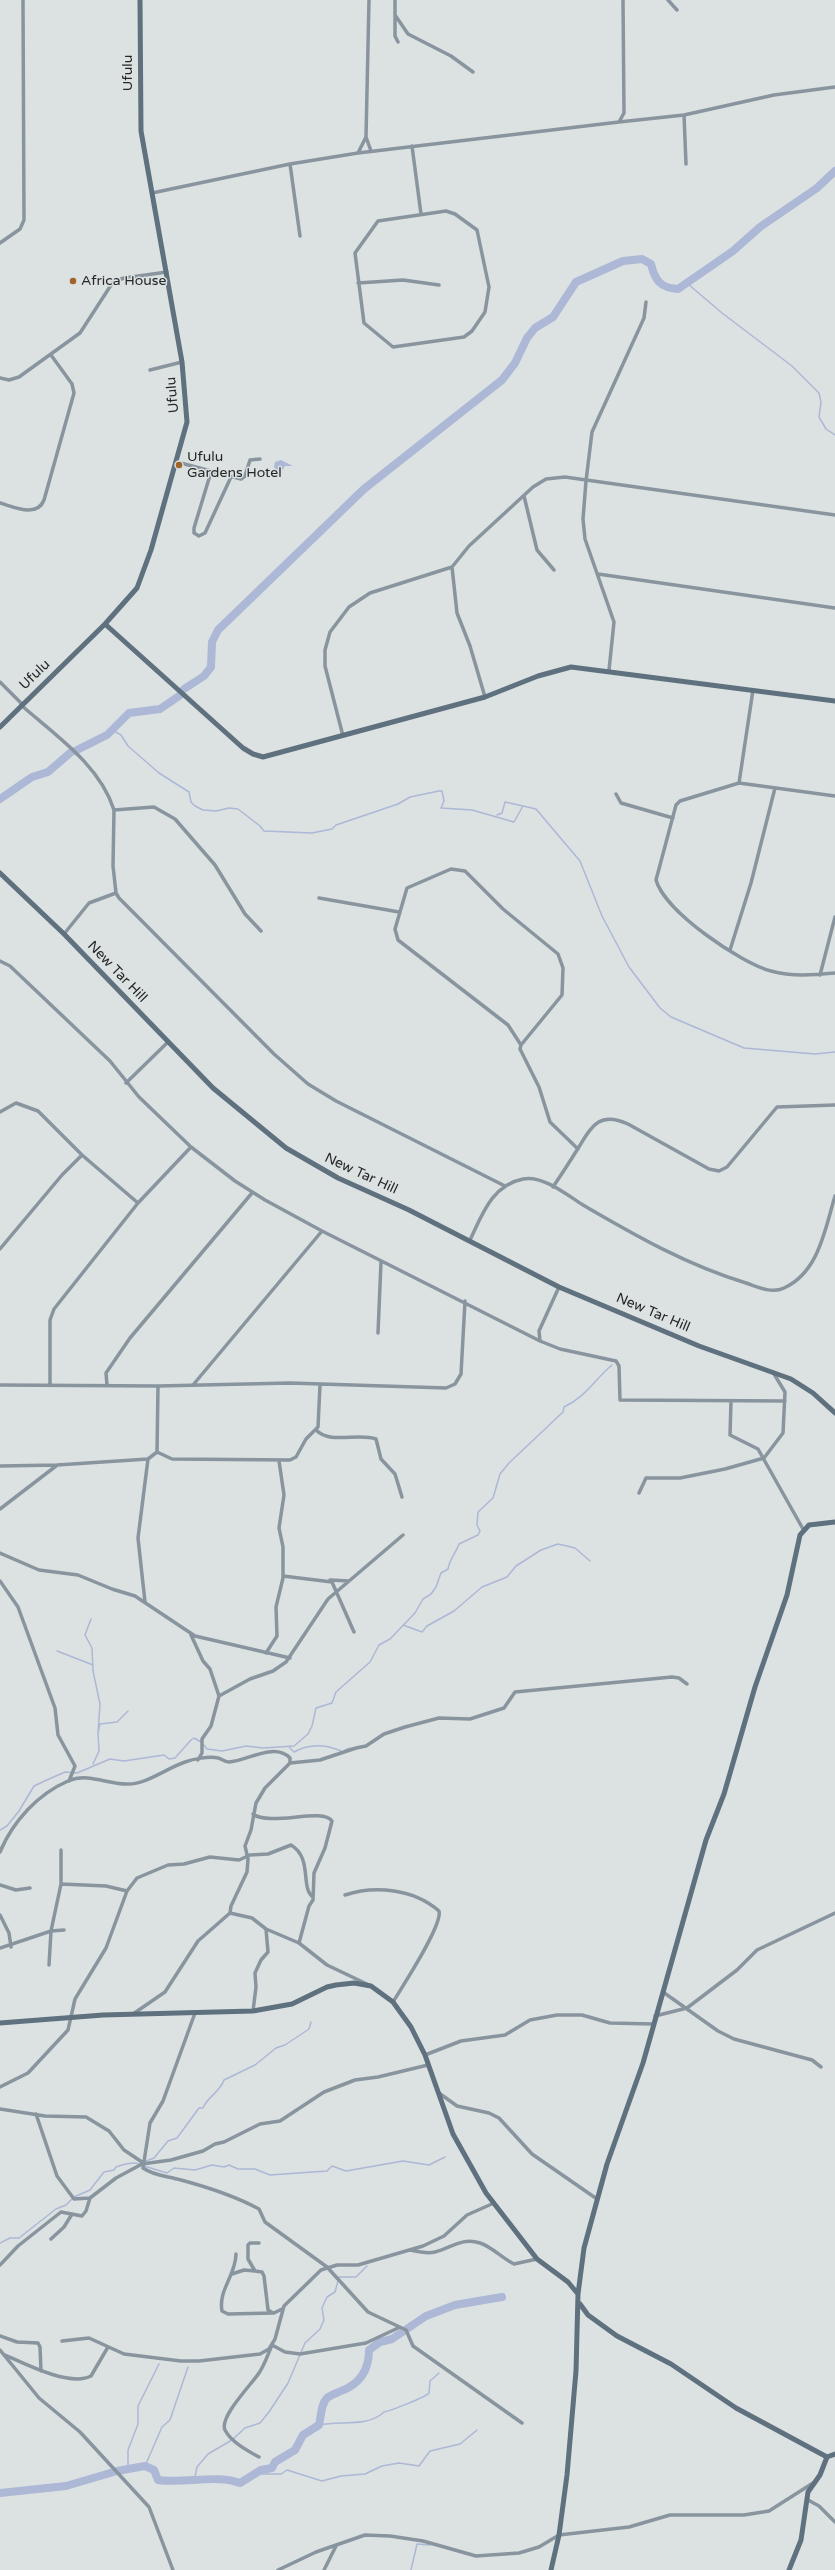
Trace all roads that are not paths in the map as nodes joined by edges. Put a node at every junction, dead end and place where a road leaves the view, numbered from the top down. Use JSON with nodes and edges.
{"nodes":[{"id":1,"x":23,"y":0,"type":"edge"},
{"id":2,"x":140,"y":0,"type":"edge"},
{"id":3,"x":369,"y":0,"type":"edge"},
{"id":4,"x":395,"y":0,"type":"edge"},
{"id":5,"x":623,"y":0,"type":"edge"},
{"id":6,"x":668,"y":0,"type":"edge"},
{"id":7,"x":677,"y":10,"type":"dead end"},
{"id":8,"x":395,"y":15,"type":"junction"},
{"id":9,"x":398,"y":42,"type":"dead end"},
{"id":10,"x":473,"y":72,"type":"dead end"},
{"id":11,"x":835,"y":87,"type":"edge"},
{"id":12,"x":684,"y":115,"type":"junction"},
{"id":13,"x":619,"y":122,"type":"junction"},
{"id":14,"x":366,"y":137,"type":"junction"},
{"id":15,"x":412,"y":146,"type":"junction"},
{"id":16,"x":371,"y":151,"type":"junction"},
{"id":17,"x":358,"y":153,"type":"junction"},
{"id":18,"x":290,"y":164,"type":"junction"},
{"id":19,"x":686,"y":164,"type":"dead end"},
{"id":20,"x":152,"y":193,"type":"junction"},
{"id":21,"x":422,"y":214,"type":"junction"},
{"id":22,"x":300,"y":236,"type":"dead end"},
{"id":23,"x":0,"y":243,"type":"edge"},
{"id":24,"x":167,"y":272,"type":"junction"},
{"id":25,"x":358,"y":283,"type":"junction"},
{"id":26,"x":439,"y":285,"type":"dead end"},
{"id":27,"x":646,"y":302,"type":"dead end"},
{"id":28,"x":51,"y":355,"type":"junction"},
{"id":29,"x":182,"y":362,"type":"junction"},
{"id":30,"x":150,"y":370,"type":"dead end"},
{"id":31,"x":0,"y":378,"type":"edge"},
{"id":32,"x":260,"y":459,"type":"dead end"},
{"id":33,"x":177,"y":462,"type":"junction"},
{"id":34,"x":211,"y":472,"type":"junction"},
{"id":35,"x":231,"y":477,"type":"junction"},
{"id":36,"x":586,"y":481,"type":"junction"},
{"id":37,"x":524,"y":496,"type":"junction"},
{"id":38,"x":0,"y":503,"type":"edge"},
{"id":39,"x":835,"y":515,"type":"edge"},
{"id":40,"x":452,"y":567,"type":"junction"},
{"id":41,"x":554,"y":570,"type":"dead end"},
{"id":42,"x":598,"y":574,"type":"junction"},
{"id":43,"x":835,"y":608,"type":"edge"},
{"id":44,"x":104,"y":624,"type":"junction"},
{"id":45,"x":609,"y":670,"type":"junction"},
{"id":46,"x":0,"y":682,"type":"edge"},
{"id":47,"x":753,"y":690,"type":"junction"},
{"id":48,"x":485,"y":697,"type":"junction"},
{"id":49,"x":835,"y":701,"type":"edge"},
{"id":50,"x":22,"y":705,"type":"junction"},
{"id":51,"x":0,"y":727,"type":"edge"},
{"id":52,"x":343,"y":736,"type":"junction"},
{"id":53,"x":739,"y":783,"type":"junction"},
{"id":54,"x":775,"y":788,"type":"junction"},
{"id":55,"x":616,"y":794,"type":"dead end"},
{"id":56,"x":835,"y":796,"type":"edge"},
{"id":57,"x":114,"y":810,"type":"junction"},
{"id":58,"x":673,"y":818,"type":"junction"},
{"id":59,"x":0,"y":873,"type":"edge"},
{"id":60,"x":116,"y":893,"type":"junction"},
{"id":61,"x":319,"y":898,"type":"dead end"},
{"id":62,"x":399,"y":912,"type":"junction"},
{"id":63,"x":835,"y":917,"type":"edge"},
{"id":64,"x":261,"y":931,"type":"dead end"},
{"id":65,"x":64,"y":934,"type":"junction"},
{"id":66,"x":730,"y":950,"type":"junction"},
{"id":67,"x":0,"y":961,"type":"edge"},
{"id":68,"x":835,"y":973,"type":"edge"},
{"id":69,"x":820,"y":975,"type":"junction"},
{"id":70,"x":168,"y":1042,"type":"junction"},
{"id":71,"x":521,"y":1045,"type":"junction"},
{"id":72,"x":126,"y":1083,"type":"junction"},
{"id":73,"x":835,"y":1104,"type":"edge"},
{"id":74,"x":0,"y":1112,"type":"edge"},
{"id":75,"x":191,"y":1147,"type":"junction"},
{"id":76,"x":578,"y":1149,"type":"junction"},
{"id":77,"x":82,"y":1155,"type":"junction"},
{"id":78,"x":505,"y":1186,"type":"junction"},
{"id":79,"x":553,"y":1187,"type":"junction"},
{"id":80,"x":252,"y":1193,"type":"junction"},
{"id":81,"x":835,"y":1196,"type":"edge"},
{"id":82,"x":138,"y":1203,"type":"junction"},
{"id":83,"x":322,"y":1231,"type":"junction"},
{"id":84,"x":470,"y":1240,"type":"junction"},
{"id":85,"x":0,"y":1249,"type":"edge"},
{"id":86,"x":381,"y":1262,"type":"junction"},
{"id":87,"x":559,"y":1287,"type":"junction"},
{"id":88,"x":465,"y":1301,"type":"junction"},
{"id":89,"x":378,"y":1334,"type":"dead end"},
{"id":90,"x":540,"y":1341,"type":"junction"},
{"id":91,"x":772,"y":1371,"type":"junction"},
{"id":92,"x":0,"y":1384,"type":"edge"},
{"id":93,"x":50,"y":1385,"type":"junction"},
{"id":94,"x":107,"y":1385,"type":"junction"},
{"id":95,"x":193,"y":1385,"type":"junction"},
{"id":96,"x":320,"y":1385,"type":"junction"},
{"id":97,"x":158,"y":1386,"type":"junction"},
{"id":98,"x":785,"y":1401,"type":"junction"},
{"id":99,"x":731,"y":1402,"type":"junction"},
{"id":100,"x":835,"y":1413,"type":"edge"},
{"id":101,"x":316,"y":1430,"type":"junction"},
{"id":102,"x":157,"y":1452,"type":"junction"},
{"id":103,"x":764,"y":1458,"type":"junction"},
{"id":104,"x":148,"y":1459,"type":"junction"},
{"id":105,"x":279,"y":1461,"type":"junction"},
{"id":106,"x":57,"y":1465,"type":"junction"},
{"id":107,"x":0,"y":1466,"type":"edge"},
{"id":108,"x":639,"y":1493,"type":"dead end"},
{"id":109,"x":402,"y":1497,"type":"dead end"},
{"id":110,"x":0,"y":1509,"type":"edge"},
{"id":111,"x":835,"y":1522,"type":"edge"},
{"id":112,"x":803,"y":1529,"type":"junction"},
{"id":113,"x":403,"y":1535,"type":"dead end"},
{"id":114,"x":0,"y":1553,"type":"edge"},
{"id":115,"x":283,"y":1576,"type":"junction"},
{"id":116,"x":0,"y":1580,"type":"edge"},
{"id":117,"x":328,"y":1580,"type":"junction"},
{"id":118,"x":349,"y":1581,"type":"junction"},
{"id":119,"x":337,"y":1590,"type":"junction"},
{"id":120,"x":145,"y":1602,"type":"junction"},
{"id":121,"x":354,"y":1632,"type":"dead end"},
{"id":122,"x":191,"y":1635,"type":"junction"},
{"id":123,"x":266,"y":1653,"type":"junction"},
{"id":124,"x":290,"y":1658,"type":"junction"},
{"id":125,"x":687,"y":1684,"type":"dead end"},
{"id":126,"x":219,"y":1696,"type":"junction"},
{"id":127,"x":198,"y":1760,"type":"junction"},
{"id":128,"x":290,"y":1763,"type":"junction"},
{"id":129,"x":69,"y":1781,"type":"junction"},
{"id":130,"x":253,"y":1814,"type":"junction"},
{"id":131,"x":60,"y":1850,"type":"dead end"},
{"id":132,"x":0,"y":1852,"type":"edge"},
{"id":133,"x":247,"y":1856,"type":"junction"},
{"id":134,"x":61,"y":1884,"type":"junction"},
{"id":135,"x":0,"y":1886,"type":"edge"},
{"id":136,"x":30,"y":1888,"type":"dead end"},
{"id":137,"x":127,"y":1891,"type":"junction"},
{"id":138,"x":345,"y":1895,"type":"dead end"},
{"id":139,"x":313,"y":1898,"type":"junction"},
{"id":140,"x":230,"y":1913,"type":"junction"},
{"id":141,"x":835,"y":1913,"type":"edge"},
{"id":142,"x":0,"y":1915,"type":"edge"},
{"id":143,"x":266,"y":1929,"type":"junction"},
{"id":144,"x":64,"y":1930,"type":"dead end"},
{"id":145,"x":51,"y":1931,"type":"junction"},
{"id":146,"x":299,"y":1943,"type":"junction"},
{"id":147,"x":11,"y":1947,"type":"junction"},
{"id":148,"x":0,"y":1948,"type":"edge"},
{"id":149,"x":48,"y":1965,"type":"dead end"},
{"id":150,"x":371,"y":1986,"type":"junction"},
{"id":151,"x":663,"y":1992,"type":"junction"},
{"id":152,"x":393,"y":2002,"type":"junction"},
{"id":153,"x":687,"y":2008,"type":"junction"},
{"id":154,"x":253,"y":2011,"type":"junction"},
{"id":155,"x":195,"y":2013,"type":"junction"},
{"id":156,"x":133,"y":2014,"type":"junction"},
{"id":157,"x":655,"y":2016,"type":"junction"},
{"id":158,"x":69,"y":2018,"type":"junction"},
{"id":159,"x":0,"y":2023,"type":"edge"},
{"id":160,"x":653,"y":2024,"type":"junction"},
{"id":161,"x":425,"y":2055,"type":"junction"},
{"id":162,"x":428,"y":2065,"type":"junction"},
{"id":163,"x":821,"y":2067,"type":"dead end"},
{"id":164,"x":0,"y":2087,"type":"edge"},
{"id":165,"x":437,"y":2091,"type":"junction"},
{"id":166,"x":0,"y":2110,"type":"edge"},
{"id":167,"x":36,"y":2114,"type":"junction"},
{"id":168,"x":142,"y":2163,"type":"junction"},
{"id":169,"x":90,"y":2198,"type":"junction"},
{"id":170,"x":597,"y":2199,"type":"junction"},
{"id":171,"x":494,"y":2203,"type":"junction"},
{"id":172,"x":72,"y":2214,"type":"junction"},
{"id":173,"x":51,"y":2239,"type":"dead end"},
{"id":174,"x":260,"y":2243,"type":"dead end"},
{"id":175,"x":410,"y":2250,"type":"junction"},
{"id":176,"x":236,"y":2254,"type":"dead end"},
{"id":177,"x":537,"y":2258,"type":"junction"},
{"id":178,"x":0,"y":2265,"type":"edge"},
{"id":179,"x":327,"y":2267,"type":"junction"},
{"id":180,"x":255,"y":2271,"type":"junction"},
{"id":181,"x":232,"y":2274,"type":"junction"},
{"id":182,"x":578,"y":2294,"type":"junction"},
{"id":183,"x":579,"y":2303,"type":"junction"},
{"id":184,"x":282,"y":2309,"type":"junction"},
{"id":185,"x":274,"y":2313,"type":"junction"},
{"id":186,"x":398,"y":2328,"type":"junction"},
{"id":187,"x":0,"y":2336,"type":"edge"},
{"id":188,"x":62,"y":2341,"type":"dead end"},
{"id":189,"x":272,"y":2345,"type":"junction"},
{"id":190,"x":108,"y":2347,"type":"junction"},
{"id":191,"x":0,"y":2350,"type":"edge"},
{"id":192,"x":4,"y":2355,"type":"junction"},
{"id":193,"x":41,"y":2371,"type":"junction"},
{"id":194,"x":522,"y":2423,"type":"dead end"},
{"id":195,"x":835,"y":2454,"type":"edge"},
{"id":196,"x":259,"y":2457,"type":"dead end"},
{"id":197,"x":827,"y":2457,"type":"junction"},
{"id":198,"x":812,"y":2483,"type":"junction"},
{"id":199,"x":808,"y":2500,"type":"junction"},
{"id":200,"x":835,"y":2522,"type":"edge"},
{"id":201,"x":560,"y":2535,"type":"junction"},
{"id":202,"x":337,"y":2545,"type":"junction"},
{"id":203,"x":173,"y":2570,"type":"edge"},
{"id":204,"x":278,"y":2570,"type":"edge"},
{"id":205,"x":324,"y":2570,"type":"edge"},
{"id":206,"x":551,"y":2570,"type":"edge"},
{"id":207,"x":789,"y":2570,"type":"edge"}],
"edges":[{"from":1,"to":23,"type":"street"},
{"from":2,"to":20,"type":"street","name":"Ufulu"},
{"from":3,"to":14,"type":"street"},
{"from":4,"to":8,"type":"street"},
{"from":5,"to":13,"type":"street"},
{"from":6,"to":7,"type":"street"},
{"from":8,"to":9,"type":"street"},
{"from":8,"to":10,"type":"street"},
{"from":11,"to":12,"type":"street"},
{"from":12,"to":13,"type":"street"},
{"from":12,"to":19,"type":"street"},
{"from":13,"to":15,"type":"street"},
{"from":14,"to":16,"type":"street"},
{"from":14,"to":17,"type":"street"},
{"from":15,"to":16,"type":"street"},
{"from":15,"to":21,"type":"street"},
{"from":16,"to":17,"type":"street"},
{"from":17,"to":18,"type":"street"},
{"from":18,"to":20,"type":"street"},
{"from":18,"to":22,"type":"street"},
{"from":20,"to":24,"type":"street","name":"Ufulu"},
{"from":21,"to":25,"type":"street"},
{"from":21,"to":25,"type":"street"},
{"from":24,"to":28,"type":"street"},
{"from":24,"to":29,"type":"street","name":"Ufulu"},
{"from":25,"to":26,"type":"street"},
{"from":27,"to":36,"type":"street"},
{"from":28,"to":31,"type":"street"},
{"from":28,"to":38,"type":"street"},
{"from":29,"to":30,"type":"street"},
{"from":29,"to":33,"type":"street","name":"Ufulu"},
{"from":32,"to":35,"type":"street"},
{"from":33,"to":34,"type":"street"},
{"from":33,"to":44,"type":"street","name":"Ufulu"},
{"from":34,"to":35,"type":"street"},
{"from":34,"to":35,"type":"street"},
{"from":36,"to":37,"type":"street"},
{"from":36,"to":39,"type":"street"},
{"from":36,"to":42,"type":"street"},
{"from":37,"to":40,"type":"street"},
{"from":37,"to":41,"type":"street"},
{"from":40,"to":48,"type":"street"},
{"from":40,"to":52,"type":"street"},
{"from":42,"to":43,"type":"street"},
{"from":42,"to":45,"type":"street"},
{"from":44,"to":50,"type":"street","name":"Ufulu"},
{"from":44,"to":52,"type":"street"},
{"from":45,"to":47,"type":"street"},
{"from":45,"to":48,"type":"street"},
{"from":46,"to":50,"type":"street"},
{"from":47,"to":49,"type":"street"},
{"from":47,"to":53,"type":"street"},
{"from":48,"to":52,"type":"street"},
{"from":50,"to":51,"type":"street","name":"Ufulu"},
{"from":50,"to":57,"type":"street"},
{"from":53,"to":54,"type":"street"},
{"from":53,"to":58,"type":"street"},
{"from":54,"to":56,"type":"street"},
{"from":54,"to":66,"type":"street"},
{"from":55,"to":58,"type":"street"},
{"from":57,"to":60,"type":"street"},
{"from":57,"to":64,"type":"street"},
{"from":58,"to":66,"type":"street"},
{"from":59,"to":65,"type":"street","name":"New Tar Hill"},
{"from":60,"to":65,"type":"street"},
{"from":60,"to":78,"type":"street"},
{"from":61,"to":62,"type":"street"},
{"from":62,"to":71,"type":"street"},
{"from":62,"to":71,"type":"street"},
{"from":63,"to":69,"type":"street"},
{"from":65,"to":70,"type":"street","name":"New Tar Hill"},
{"from":66,"to":69,"type":"street"},
{"from":67,"to":72,"type":"street"},
{"from":68,"to":69,"type":"street"},
{"from":70,"to":72,"type":"street"},
{"from":70,"to":84,"type":"street","name":"New Tar Hill"},
{"from":71,"to":76,"type":"street"},
{"from":72,"to":75,"type":"street"},
{"from":73,"to":76,"type":"street"},
{"from":74,"to":77,"type":"street"},
{"from":75,"to":80,"type":"street"},
{"from":75,"to":82,"type":"street"},
{"from":76,"to":79,"type":"street"},
{"from":77,"to":82,"type":"street"},
{"from":77,"to":85,"type":"street"},
{"from":78,"to":79,"type":"street"},
{"from":78,"to":84,"type":"street"},
{"from":79,"to":81,"type":"street"},
{"from":80,"to":83,"type":"street"},
{"from":80,"to":94,"type":"street"},
{"from":82,"to":93,"type":"street"},
{"from":83,"to":86,"type":"street"},
{"from":83,"to":95,"type":"street"},
{"from":84,"to":87,"type":"street","name":"New Tar Hill"},
{"from":86,"to":88,"type":"street"},
{"from":86,"to":89,"type":"street"},
{"from":87,"to":90,"type":"street"},
{"from":87,"to":91,"type":"street","name":"New Tar Hill"},
{"from":88,"to":90,"type":"street"},
{"from":88,"to":96,"type":"street"},
{"from":90,"to":99,"type":"street"},
{"from":91,"to":98,"type":"street"},
{"from":91,"to":100,"type":"street","name":"New Tar Hill"},
{"from":92,"to":93,"type":"street"},
{"from":93,"to":94,"type":"street"},
{"from":94,"to":97,"type":"street"},
{"from":95,"to":96,"type":"street"},
{"from":95,"to":97,"type":"street"},
{"from":96,"to":101,"type":"street"},
{"from":97,"to":102,"type":"street"},
{"from":98,"to":99,"type":"street"},
{"from":98,"to":103,"type":"street"},
{"from":99,"to":103,"type":"street"},
{"from":101,"to":105,"type":"street"},
{"from":101,"to":109,"type":"street"},
{"from":102,"to":104,"type":"street"},
{"from":102,"to":105,"type":"street"},
{"from":103,"to":108,"type":"street"},
{"from":103,"to":112,"type":"street"},
{"from":104,"to":106,"type":"street"},
{"from":104,"to":120,"type":"street"},
{"from":105,"to":115,"type":"street"},
{"from":106,"to":107,"type":"street"},
{"from":106,"to":110,"type":"street"},
{"from":111,"to":112,"type":"street"},
{"from":112,"to":151,"type":"street"},
{"from":113,"to":118,"type":"street"},
{"from":114,"to":120,"type":"street"},
{"from":115,"to":117,"type":"street"},
{"from":115,"to":123,"type":"street"},
{"from":116,"to":129,"type":"street"},
{"from":117,"to":118,"type":"street"},
{"from":117,"to":119,"type":"street"},
{"from":118,"to":119,"type":"street"},
{"from":119,"to":121,"type":"street"},
{"from":119,"to":124,"type":"street"},
{"from":120,"to":122,"type":"street"},
{"from":122,"to":123,"type":"street"},
{"from":122,"to":126,"type":"street"},
{"from":123,"to":124,"type":"street"},
{"from":124,"to":126,"type":"street"},
{"from":125,"to":128,"type":"street"},
{"from":126,"to":127,"type":"street"},
{"from":127,"to":128,"type":"street"},
{"from":127,"to":129,"type":"street"},
{"from":128,"to":130,"type":"street"},
{"from":129,"to":132,"type":"street"},
{"from":130,"to":133,"type":"street"},
{"from":130,"to":139,"type":"street"},
{"from":131,"to":134,"type":"street"},
{"from":133,"to":137,"type":"street"},
{"from":133,"to":139,"type":"street"},
{"from":133,"to":140,"type":"street"},
{"from":134,"to":137,"type":"street"},
{"from":134,"to":145,"type":"street"},
{"from":135,"to":136,"type":"street"},
{"from":137,"to":158,"type":"street"},
{"from":138,"to":152,"type":"street"},
{"from":139,"to":146,"type":"street"},
{"from":140,"to":143,"type":"street"},
{"from":140,"to":156,"type":"street"},
{"from":141,"to":153,"type":"street"},
{"from":142,"to":147,"type":"street"},
{"from":143,"to":146,"type":"street"},
{"from":143,"to":154,"type":"street"},
{"from":144,"to":145,"type":"street"},
{"from":145,"to":147,"type":"street"},
{"from":145,"to":149,"type":"street"},
{"from":146,"to":150,"type":"street"},
{"from":147,"to":148,"type":"street"},
{"from":150,"to":152,"type":"street"},
{"from":150,"to":154,"type":"street"},
{"from":151,"to":153,"type":"street"},
{"from":151,"to":157,"type":"street"},
{"from":152,"to":161,"type":"street"},
{"from":153,"to":157,"type":"street"},
{"from":153,"to":163,"type":"street"},
{"from":154,"to":155,"type":"street"},
{"from":155,"to":156,"type":"street"},
{"from":155,"to":168,"type":"street"},
{"from":156,"to":158,"type":"street"},
{"from":157,"to":160,"type":"street"},
{"from":158,"to":159,"type":"street"},
{"from":158,"to":164,"type":"street"},
{"from":160,"to":161,"type":"street"},
{"from":160,"to":170,"type":"street"},
{"from":161,"to":162,"type":"street"},
{"from":162,"to":165,"type":"street"},
{"from":162,"to":168,"type":"street"},
{"from":165,"to":170,"type":"street"},
{"from":165,"to":171,"type":"street"},
{"from":166,"to":167,"type":"street"},
{"from":167,"to":168,"type":"street"},
{"from":167,"to":169,"type":"street"},
{"from":168,"to":169,"type":"street"},
{"from":168,"to":179,"type":"street"},
{"from":169,"to":172,"type":"street"},
{"from":170,"to":182,"type":"street"},
{"from":171,"to":175,"type":"street"},
{"from":171,"to":177,"type":"street"},
{"from":172,"to":173,"type":"street"},
{"from":172,"to":178,"type":"street"},
{"from":174,"to":180,"type":"street"},
{"from":175,"to":177,"type":"street"},
{"from":175,"to":179,"type":"street"},
{"from":176,"to":181,"type":"street"},
{"from":177,"to":182,"type":"street"},
{"from":179,"to":184,"type":"street"},
{"from":179,"to":186,"type":"street"},
{"from":180,"to":181,"type":"street"},
{"from":180,"to":185,"type":"street"},
{"from":181,"to":185,"type":"street"},
{"from":182,"to":183,"type":"street"},
{"from":183,"to":197,"type":"street"},
{"from":183,"to":201,"type":"street"},
{"from":184,"to":185,"type":"street"},
{"from":184,"to":189,"type":"street"},
{"from":186,"to":189,"type":"street"},
{"from":186,"to":194,"type":"street"},
{"from":187,"to":193,"type":"street"},
{"from":188,"to":190,"type":"street"},
{"from":189,"to":190,"type":"street"},
{"from":189,"to":196,"type":"street"},
{"from":190,"to":193,"type":"street"},
{"from":191,"to":192,"type":"street"},
{"from":192,"to":193,"type":"street"},
{"from":192,"to":203,"type":"street"},
{"from":195,"to":197,"type":"street"},
{"from":197,"to":198,"type":"street"},
{"from":198,"to":199,"type":"street"},
{"from":198,"to":201,"type":"street"},
{"from":199,"to":200,"type":"street"},
{"from":199,"to":207,"type":"street"},
{"from":201,"to":202,"type":"street"},
{"from":201,"to":206,"type":"street"},
{"from":202,"to":204,"type":"street"},
{"from":202,"to":205,"type":"street"}]}
